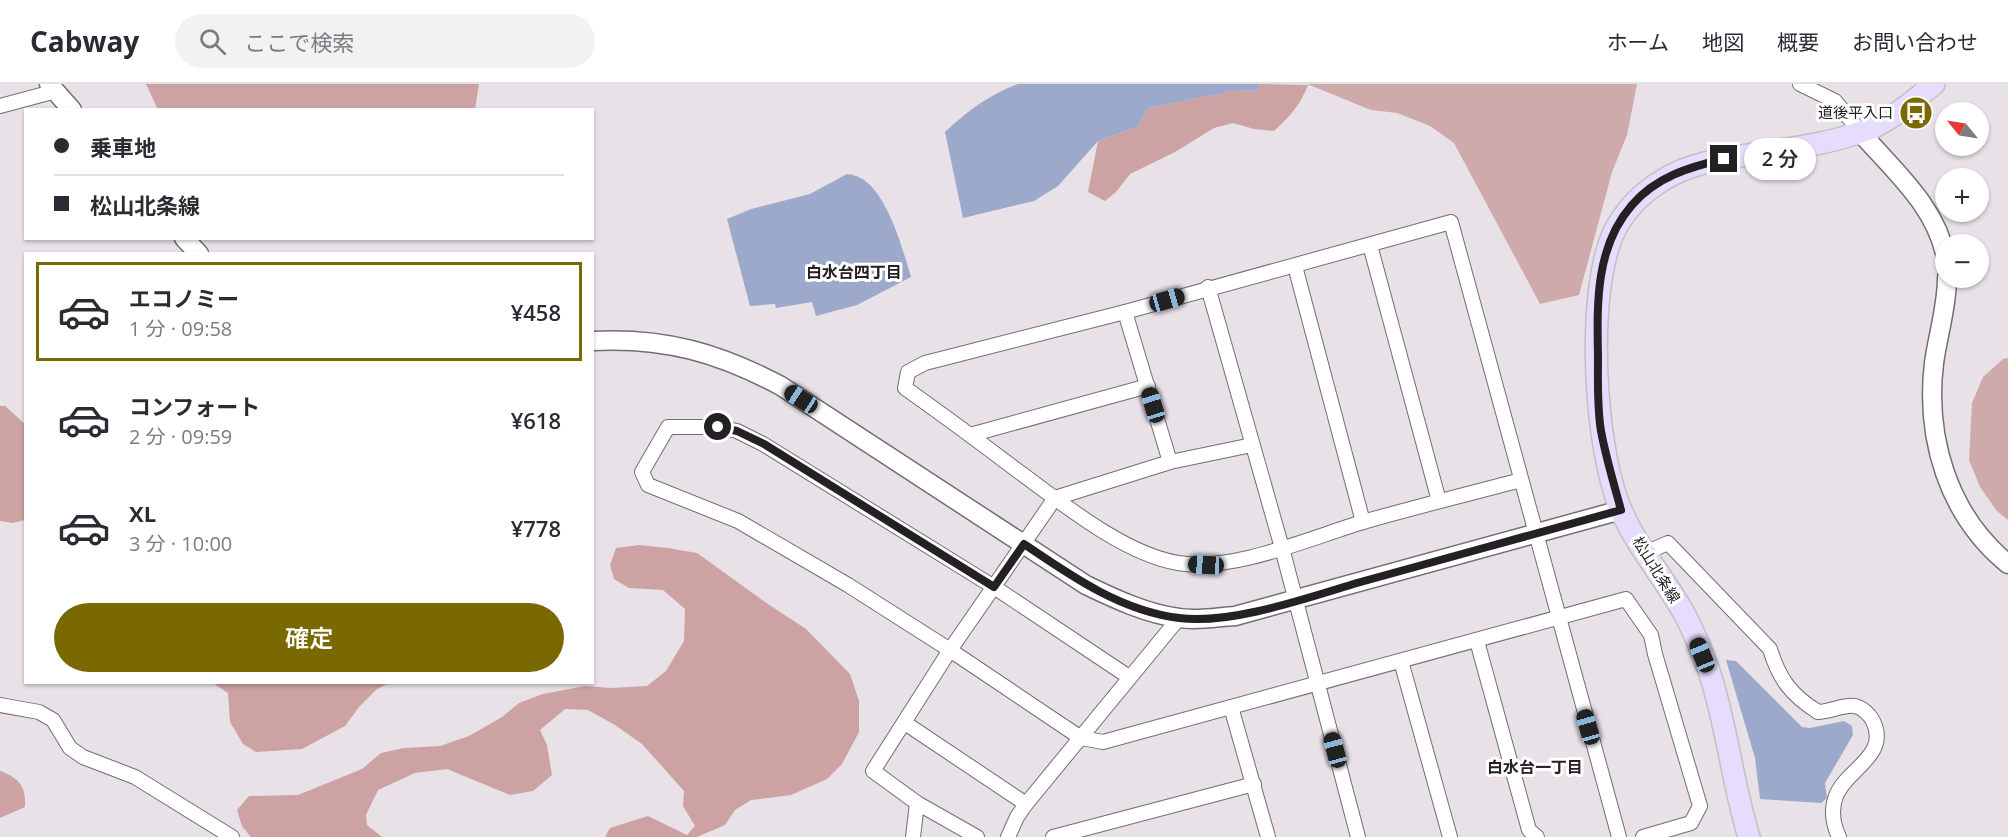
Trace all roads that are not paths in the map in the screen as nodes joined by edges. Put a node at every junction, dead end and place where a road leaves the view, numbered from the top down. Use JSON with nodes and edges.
{"nodes":[{"id":1,"x":1800,"y":84,"type":"edge"},
{"id":2,"x":1934,"y":84,"type":"edge"},
{"id":3,"x":53,"y":87,"type":"edge"},
{"id":4,"x":0,"y":106,"type":"edge"},
{"id":5,"x":70,"y":108,"type":"edge"},
{"id":6,"x":1861,"y":133,"type":"junction"},
{"id":7,"x":1938,"y":234,"type":"edge"},
{"id":8,"x":186,"y":240,"type":"edge"},
{"id":9,"x":1370,"y":245,"type":"junction"},
{"id":10,"x":198,"y":252,"type":"edge"},
{"id":11,"x":1295,"y":266,"type":"junction"},
{"id":12,"x":1208,"y":287,"type":"junction"},
{"id":13,"x":1947,"y":288,"type":"edge"},
{"id":14,"x":1125,"y":312,"type":"junction"},
{"id":15,"x":594,"y":341,"type":"edge"},
{"id":16,"x":1148,"y":386,"type":"junction"},
{"id":17,"x":970,"y":435,"type":"junction"},
{"id":18,"x":1252,"y":445,"type":"junction"},
{"id":19,"x":1170,"y":462,"type":"junction"},
{"id":20,"x":1521,"y":480,"type":"junction"},
{"id":21,"x":1055,"y":498,"type":"junction"},
{"id":22,"x":1439,"y":501,"type":"junction"},
{"id":23,"x":1621,"y":510,"type":"junction"},
{"id":24,"x":1363,"y":522,"type":"junction"},
{"id":25,"x":1535,"y":534,"type":"junction"},
{"id":26,"x":1024,"y":544,"type":"junction"},
{"id":27,"x":1282,"y":548,"type":"junction"},
{"id":28,"x":1645,"y":553,"type":"junction"},
{"id":29,"x":2008,"y":564,"type":"edge"},
{"id":30,"x":994,"y":587,"type":"junction"},
{"id":31,"x":1295,"y":601,"type":"junction"},
{"id":32,"x":1557,"y":617,"type":"junction"},
{"id":33,"x":1179,"y":618,"type":"junction"},
{"id":34,"x":1477,"y":641,"type":"junction"},
{"id":35,"x":950,"y":650,"type":"junction"},
{"id":36,"x":1401,"y":661,"type":"junction"},
{"id":37,"x":1129,"y":677,"type":"junction"},
{"id":38,"x":1317,"y":684,"type":"junction"},
{"id":39,"x":0,"y":705,"type":"edge"},
{"id":40,"x":1231,"y":707,"type":"junction"},
{"id":41,"x":905,"y":723,"type":"junction"},
{"id":42,"x":1081,"y":738,"type":"junction"},
{"id":43,"x":1254,"y":784,"type":"junction"},
{"id":44,"x":917,"y":803,"type":"junction"},
{"id":45,"x":1026,"y":804,"type":"junction"},
{"id":46,"x":1528,"y":835,"type":"edge"},
{"id":47,"x":232,"y":837,"type":"edge"},
{"id":48,"x":913,"y":837,"type":"edge"},
{"id":49,"x":977,"y":837,"type":"edge"},
{"id":50,"x":1008,"y":837,"type":"edge"},
{"id":51,"x":1053,"y":837,"type":"edge"},
{"id":52,"x":1268,"y":837,"type":"edge"},
{"id":53,"x":1358,"y":837,"type":"edge"},
{"id":54,"x":1450,"y":837,"type":"edge"},
{"id":55,"x":1619,"y":837,"type":"edge"},
{"id":56,"x":1643,"y":837,"type":"edge"},
{"id":57,"x":1749,"y":837,"type":"edge"},
{"id":58,"x":1839,"y":837,"type":"edge"}],
"edges":[{"from":1,"to":6,"type":"street"},
{"from":2,"to":6,"type":"main road","name":"松山北条線"},
{"from":3,"to":4,"type":"street"},
{"from":3,"to":5,"type":"street"},
{"from":6,"to":7,"type":"street"},
{"from":6,"to":23,"type":"main road","name":"松山北条線"},
{"from":8,"to":10,"type":"street"},
{"from":9,"to":11,"type":"street"},
{"from":9,"to":20,"type":"street"},
{"from":9,"to":22,"type":"street"},
{"from":11,"to":12,"type":"street"},
{"from":11,"to":24,"type":"street"},
{"from":12,"to":14,"type":"street"},
{"from":12,"to":18,"type":"street"},
{"from":13,"to":29,"type":"street"},
{"from":14,"to":16,"type":"street"},
{"from":14,"to":17,"type":"street"},
{"from":15,"to":26,"type":"street"},
{"from":16,"to":17,"type":"street"},
{"from":16,"to":19,"type":"street"},
{"from":17,"to":21,"type":"street"},
{"from":18,"to":19,"type":"street"},
{"from":18,"to":27,"type":"street"},
{"from":19,"to":21,"type":"street"},
{"from":20,"to":22,"type":"street"},
{"from":20,"to":25,"type":"street"},
{"from":21,"to":26,"type":"street"},
{"from":21,"to":27,"type":"street"},
{"from":22,"to":24,"type":"street"},
{"from":23,"to":25,"type":"street"},
{"from":23,"to":28,"type":"main road","name":"松山北条線"},
{"from":24,"to":27,"type":"street"},
{"from":25,"to":31,"type":"street"},
{"from":25,"to":32,"type":"street"},
{"from":26,"to":30,"type":"street"},
{"from":26,"to":33,"type":"street"},
{"from":27,"to":31,"type":"street"},
{"from":28,"to":57,"type":"main road","name":"松山北条線"},
{"from":28,"to":58,"type":"street"},
{"from":30,"to":35,"type":"street"},
{"from":30,"to":35,"type":"street"},
{"from":30,"to":37,"type":"street"},
{"from":31,"to":33,"type":"street"},
{"from":31,"to":38,"type":"street"},
{"from":32,"to":34,"type":"street"},
{"from":32,"to":55,"type":"street"},
{"from":32,"to":56,"type":"street"},
{"from":33,"to":37,"type":"street"},
{"from":34,"to":36,"type":"street"},
{"from":34,"to":46,"type":"street"},
{"from":35,"to":41,"type":"street"},
{"from":35,"to":42,"type":"street"},
{"from":36,"to":38,"type":"street"},
{"from":36,"to":54,"type":"street"},
{"from":37,"to":42,"type":"street"},
{"from":38,"to":40,"type":"street"},
{"from":38,"to":53,"type":"street"},
{"from":39,"to":47,"type":"street"},
{"from":40,"to":42,"type":"street"},
{"from":40,"to":43,"type":"street"},
{"from":41,"to":44,"type":"street"},
{"from":41,"to":45,"type":"street"},
{"from":42,"to":45,"type":"street"},
{"from":43,"to":51,"type":"street"},
{"from":43,"to":52,"type":"street"},
{"from":44,"to":48,"type":"street"},
{"from":44,"to":49,"type":"street"},
{"from":45,"to":50,"type":"street"}]}
